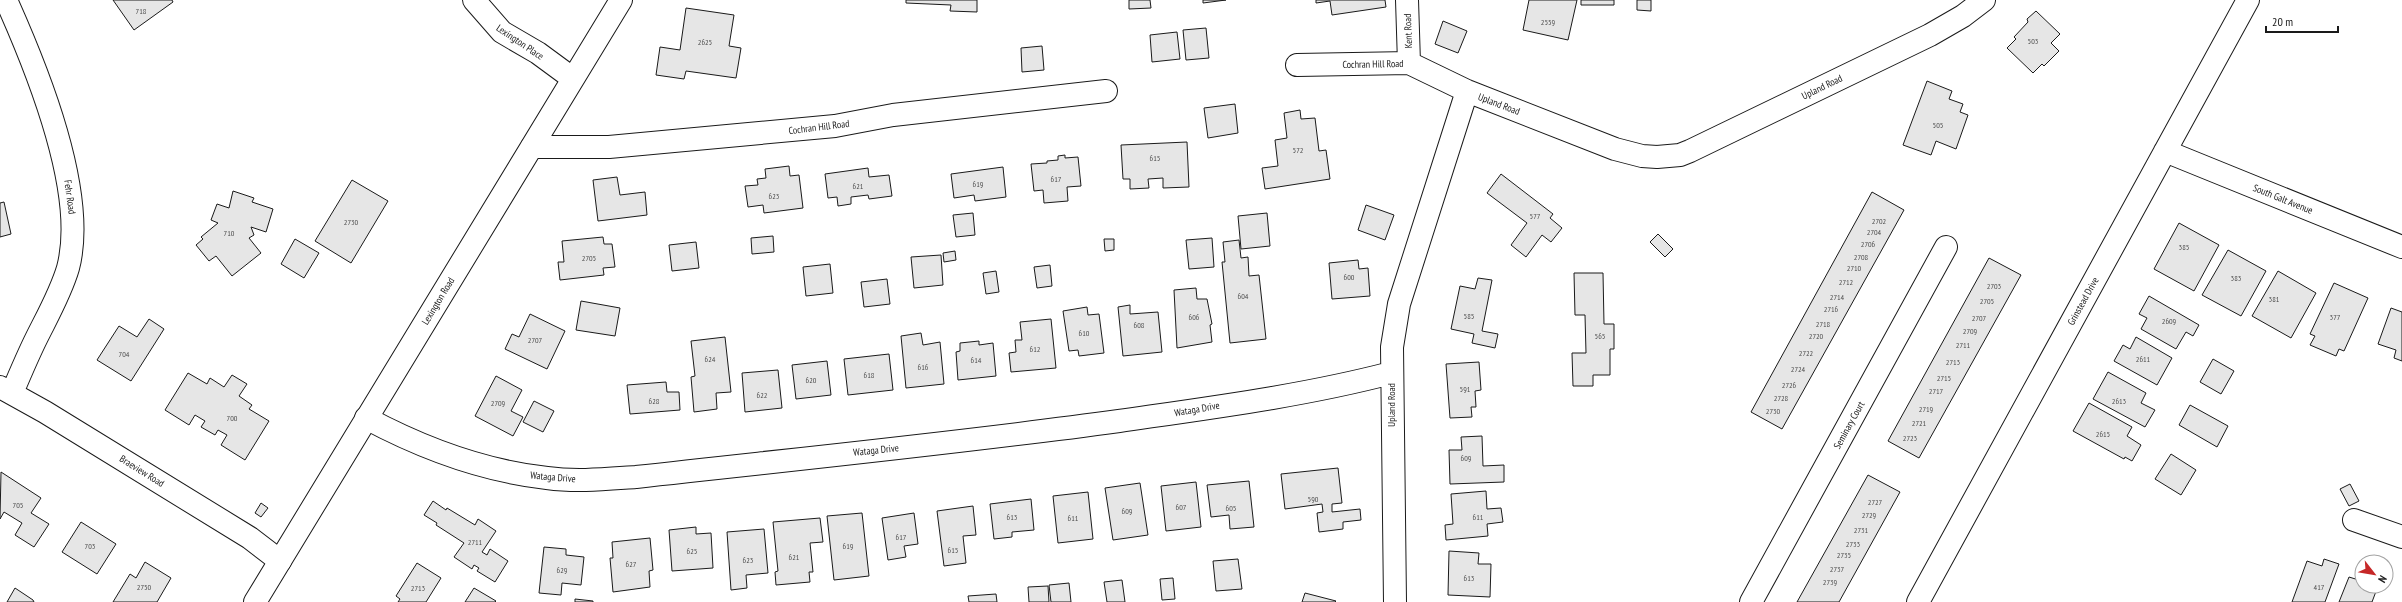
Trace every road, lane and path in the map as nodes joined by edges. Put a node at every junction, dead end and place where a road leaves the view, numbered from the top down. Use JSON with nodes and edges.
{"nodes":[{"id":1,"x":6,"y":0,"type":"edge"},
{"id":2,"x":474,"y":0,"type":"edge"},
{"id":3,"x":621,"y":0,"type":"edge"},
{"id":4,"x":1407,"y":0,"type":"edge"},
{"id":5,"x":1984,"y":0,"type":"edge"},
{"id":6,"x":2248,"y":0,"type":"edge"},
{"id":7,"x":1409,"y":63,"type":"junction"},
{"id":8,"x":1297,"y":65,"type":"dead end"},
{"id":9,"x":572,"y":78,"type":"junction"},
{"id":10,"x":1106,"y":91,"type":"dead end"},
{"id":11,"x":1467,"y":91,"type":"junction"},
{"id":12,"x":532,"y":147,"type":"junction"},
{"id":13,"x":2165,"y":151,"type":"junction"},
{"id":14,"x":2402,"y":246,"type":"edge"},
{"id":15,"x":1946,"y":247,"type":"dead end"},
{"id":16,"x":1391,"y":373,"type":"junction"},
{"id":17,"x":6,"y":390,"type":"edge"},
{"id":18,"x":366,"y":418,"type":"junction"},
{"id":19,"x":2354,"y":520,"type":"dead end"},
{"id":20,"x":2402,"y":537,"type":"edge"},
{"id":21,"x":280,"y":560,"type":"junction"},
{"id":22,"x":255,"y":602,"type":"edge"},
{"id":23,"x":1395,"y":602,"type":"edge"},
{"id":24,"x":1751,"y":602,"type":"edge"},
{"id":25,"x":1918,"y":602,"type":"edge"}],
"edges":[{"from":1,"to":17,"type":"street","name":"Fehr Road"},
{"from":2,"to":9,"type":"street","name":"Lexington Place"},
{"from":3,"to":9,"type":"street","name":"Lexington Road"},
{"from":4,"to":7,"type":"street","name":"Kent Road"},
{"from":5,"to":11,"type":"street","name":"Upland Road"},
{"from":6,"to":13,"type":"street","name":"Grinstead Drive"},
{"from":7,"to":8,"type":"street","name":"Cochran Hill Road"},
{"from":7,"to":11,"type":"street","name":"Cochran Hill Road"},
{"from":9,"to":12,"type":"street","name":"Lexington Road"},
{"from":10,"to":12,"type":"street","name":"Cochran Hill Road"},
{"from":11,"to":16,"type":"street","name":"Upland Road"},
{"from":12,"to":18,"type":"street","name":"Lexington Road"},
{"from":13,"to":14,"type":"street","name":"South Galt Avenue"},
{"from":13,"to":25,"type":"street","name":"Grinstead Drive"},
{"from":15,"to":24,"type":"street","name":"Seminary Court"},
{"from":16,"to":18,"type":"street","name":"Wataga Drive"},
{"from":16,"to":23,"type":"street","name":"Upland Road"},
{"from":17,"to":21,"type":"street","name":"Braeview Road"},
{"from":18,"to":21,"type":"street","name":"Lexington Road"},
{"from":19,"to":20,"type":"street"},
{"from":21,"to":22,"type":"street","name":"Lexington Road"}]}
